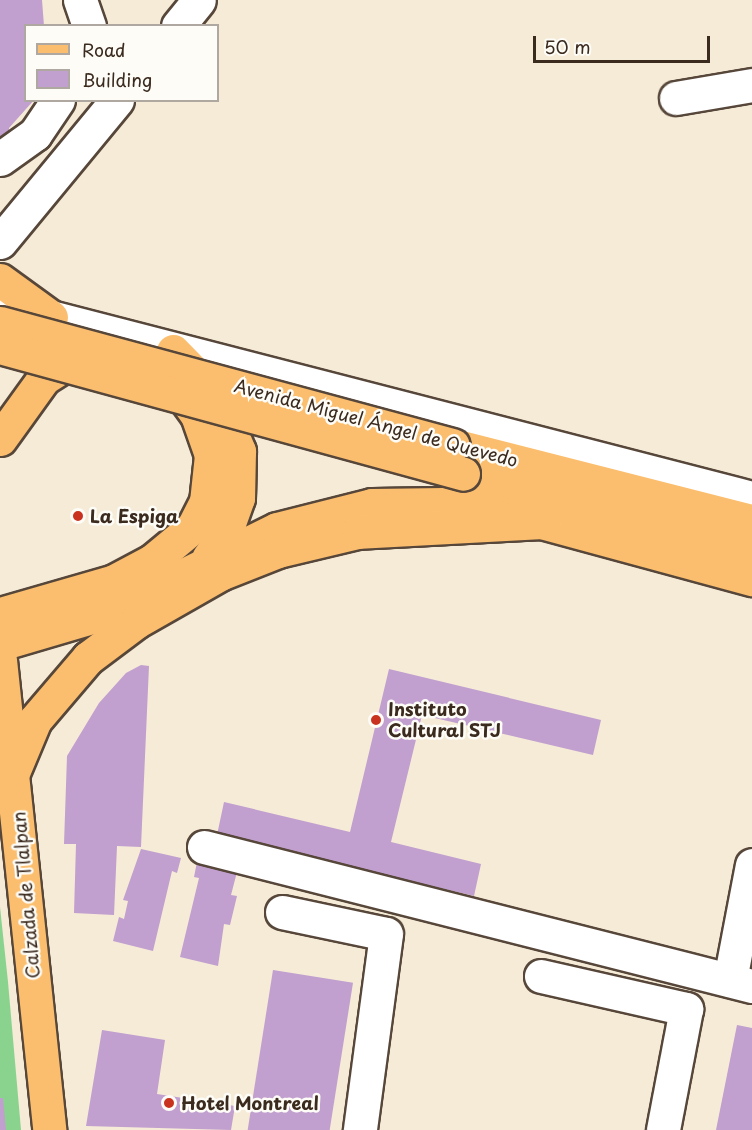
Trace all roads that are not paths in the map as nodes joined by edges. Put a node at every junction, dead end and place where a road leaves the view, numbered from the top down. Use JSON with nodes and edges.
{"nodes":[{"id":1,"x":80,"y":0,"type":"edge"},
{"id":2,"x":199,"y":0,"type":"edge"},
{"id":3,"x":88,"y":24,"type":"edge"},
{"id":4,"x":180,"y":24,"type":"edge"},
{"id":5,"x":752,"y":85,"type":"edge"},
{"id":6,"x":676,"y":98,"type":"dead end"},
{"id":7,"x":57,"y":102,"type":"edge"},
{"id":8,"x":115,"y":102,"type":"edge"},
{"id":9,"x":0,"y":159,"type":"edge"},
{"id":10,"x":0,"y":242,"type":"edge"},
{"id":11,"x":0,"y":280,"type":"edge"},
{"id":12,"x":0,"y":304,"type":"edge"},
{"id":13,"x":51,"y":317,"type":"junction"},
{"id":14,"x":0,"y":323,"type":"edge"},
{"id":15,"x":0,"y":347,"type":"edge"},
{"id":16,"x":172,"y":351,"type":"junction"},
{"id":17,"x":0,"y":439,"type":"edge"},
{"id":18,"x":456,"y":462,"type":"junction"},
{"id":19,"x":752,"y":498,"type":"edge"},
{"id":20,"x":752,"y":521,"type":"edge"},
{"id":21,"x":545,"y":522,"type":"junction"},
{"id":22,"x":752,"y":549,"type":"edge"},
{"id":23,"x":208,"y":558,"type":"junction"},
{"id":24,"x":156,"y":573,"type":"junction"},
{"id":25,"x":752,"y":579,"type":"edge"},
{"id":26,"x":0,"y":614,"type":"edge"},
{"id":27,"x":0,"y":644,"type":"edge"},
{"id":28,"x":0,"y":660,"type":"edge"},
{"id":29,"x":14,"y":770,"type":"junction"},
{"id":30,"x":204,"y":847,"type":"dead end"},
{"id":31,"x":752,"y":865,"type":"edge"},
{"id":32,"x":282,"y":912,"type":"dead end"},
{"id":33,"x":541,"y":976,"type":"dead end"},
{"id":34,"x":741,"y":983,"type":"edge"},
{"id":35,"x":49,"y":1130,"type":"edge"},
{"id":36,"x":360,"y":1130,"type":"edge"},
{"id":37,"x":663,"y":1130,"type":"edge"}],
"edges":[{"from":1,"to":3,"type":"street"},
{"from":2,"to":4,"type":"street"},
{"from":5,"to":6,"type":"street"},
{"from":7,"to":9,"type":"street"},
{"from":8,"to":10,"type":"street"},
{"from":11,"to":13,"type":"main road"},
{"from":12,"to":13,"type":"street","name":"Avenida Miguel Ángel de Quevedo"},
{"from":13,"to":16,"type":"street","name":"Avenida Miguel Ángel de Quevedo"},
{"from":14,"to":18,"type":"main road","name":"Avenida Miguel Ángel de Quevedo","bridge":true},
{"from":15,"to":18,"type":"main road","bridge":true},
{"from":16,"to":18,"type":"street","name":"Avenida Miguel Ángel de Quevedo"},
{"from":16,"to":23,"type":"main road"},
{"from":17,"to":24,"type":"main road"},
{"from":18,"to":19,"type":"street","name":"Avenida Miguel Ángel de Quevedo"},
{"from":18,"to":20,"type":"main road","name":"Avenida Miguel Ángel de Quevedo"},
{"from":18,"to":21,"type":"main road","name":"Avenida Miguel Ángel de Quevedo"},
{"from":18,"to":22,"type":"main road"},
{"from":18,"to":23,"type":"main road","name":"Avenida Miguel Ángel de Quevedo"},
{"from":21,"to":25,"type":"main road","name":"Avenida Miguel Ángel de Quevedo"},
{"from":21,"to":29,"type":"main road"},
{"from":23,"to":24,"type":"main road","name":"Avenida Miguel Ángel de Quevedo"},
{"from":24,"to":26,"type":"main road"},
{"from":24,"to":27,"type":"main road"},
{"from":28,"to":29,"type":"main road","name":"Calzada de Tlalpan"},
{"from":29,"to":35,"type":"main road","name":"Calzada de Tlalpan"},
{"from":30,"to":34,"type":"street"},
{"from":31,"to":34,"type":"street"},
{"from":32,"to":36,"type":"street"},
{"from":33,"to":37,"type":"street"}]}
